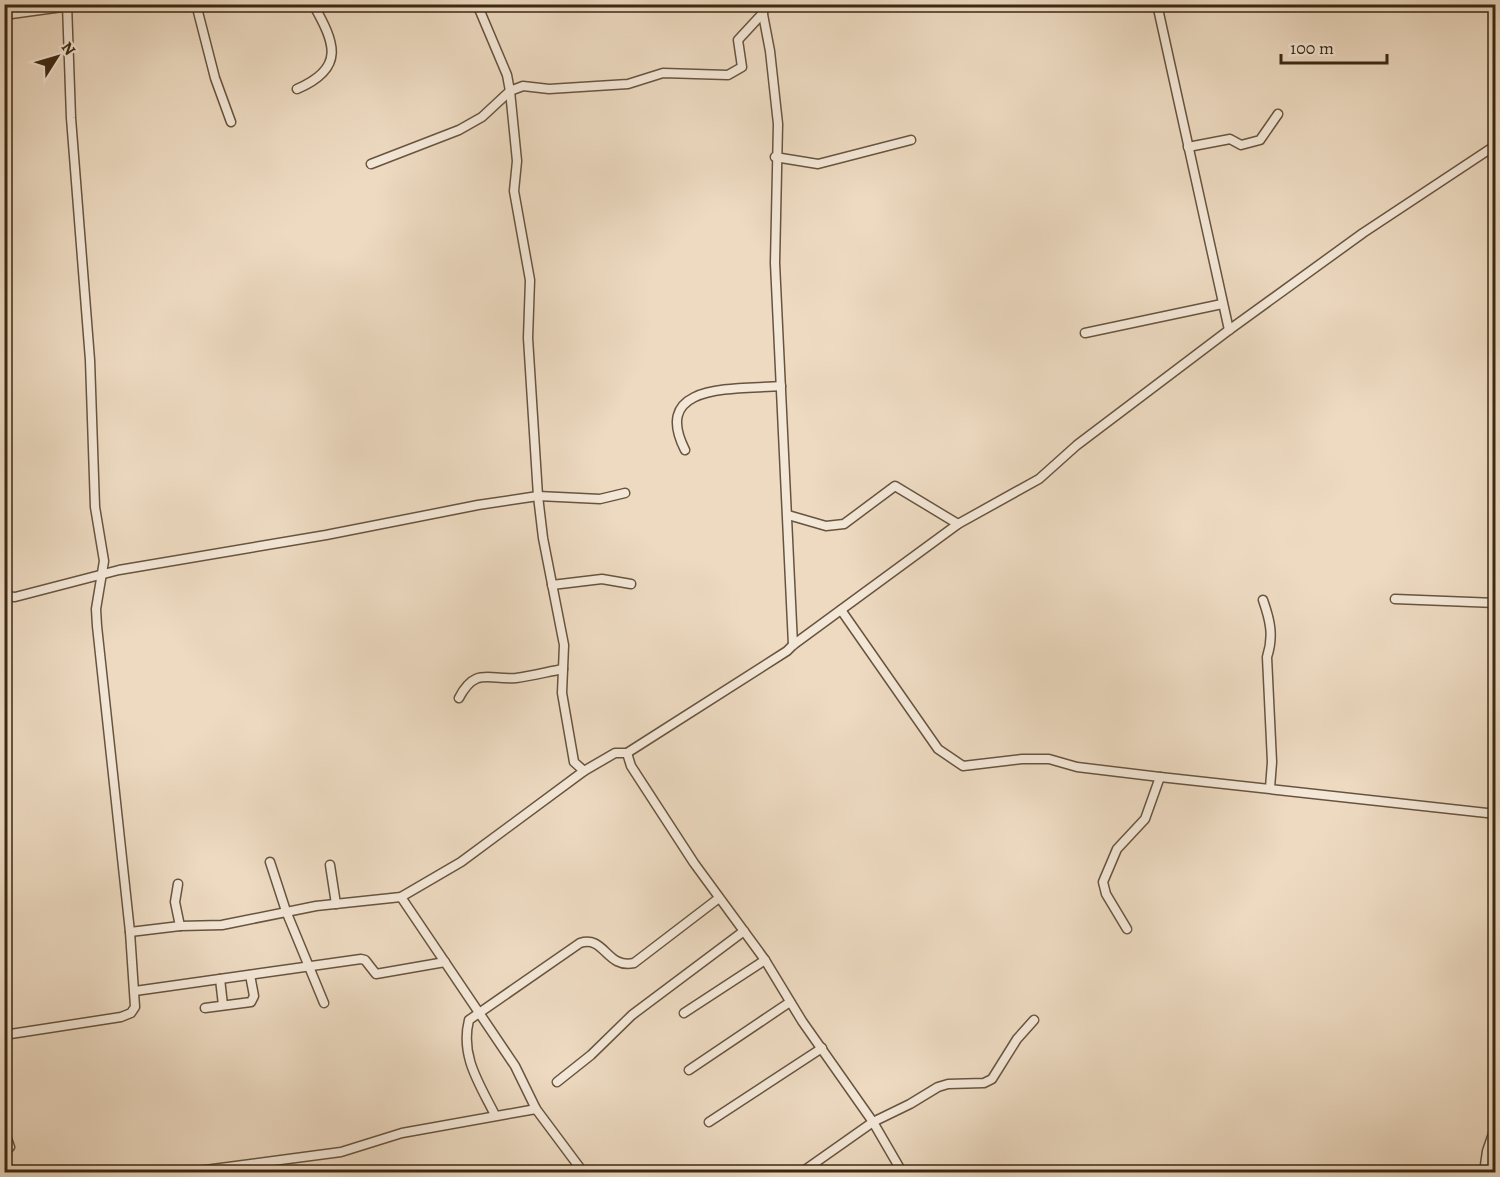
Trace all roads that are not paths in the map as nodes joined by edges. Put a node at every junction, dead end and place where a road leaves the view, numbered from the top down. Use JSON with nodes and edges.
{"nodes":[{"id":1,"x":84,"y":4,"type":"edge"},
{"id":2,"x":196,"y":4,"type":"edge"},
{"id":3,"x":313,"y":4,"type":"edge"},
{"id":4,"x":477,"y":4,"type":"edge"},
{"id":5,"x":1157,"y":4,"type":"edge"},
{"id":6,"x":67,"y":6,"type":"edge"},
{"id":7,"x":762,"y":9,"type":"edge"},
{"id":8,"x":4,"y":15,"type":"edge"},
{"id":9,"x":297,"y":88,"type":"dead end"},
{"id":10,"x":510,"y":91,"type":"junction"},
{"id":11,"x":1278,"y":114,"type":"dead end"},
{"id":12,"x":231,"y":122,"type":"dead end"},
{"id":13,"x":911,"y":140,"type":"dead end"},
{"id":14,"x":1496,"y":145,"type":"edge"},
{"id":15,"x":1188,"y":147,"type":"junction"},
{"id":16,"x":776,"y":157,"type":"junction"},
{"id":17,"x":371,"y":164,"type":"dead end"},
{"id":18,"x":1222,"y":304,"type":"junction"},
{"id":19,"x":1229,"y":330,"type":"junction"},
{"id":20,"x":1085,"y":333,"type":"dead end"},
{"id":21,"x":781,"y":386,"type":"junction"},
{"id":22,"x":685,"y":450,"type":"dead end"},
{"id":23,"x":625,"y":492,"type":"dead end"},
{"id":24,"x":538,"y":496,"type":"junction"},
{"id":25,"x":788,"y":515,"type":"junction"},
{"id":26,"x":958,"y":524,"type":"junction"},
{"id":27,"x":101,"y":575,"type":"junction"},
{"id":28,"x":631,"y":584,"type":"dead end"},
{"id":29,"x":552,"y":585,"type":"junction"},
{"id":30,"x":4,"y":596,"type":"edge"},
{"id":31,"x":1395,"y":599,"type":"dead end"},
{"id":32,"x":1263,"y":600,"type":"dead end"},
{"id":33,"x":1496,"y":603,"type":"edge"},
{"id":34,"x":841,"y":610,"type":"junction"},
{"id":35,"x":793,"y":645,"type":"junction"},
{"id":36,"x":562,"y":669,"type":"junction"},
{"id":37,"x":459,"y":698,"type":"dead end"},
{"id":38,"x":627,"y":753,"type":"junction"},
{"id":39,"x":584,"y":771,"type":"junction"},
{"id":40,"x":1160,"y":777,"type":"junction"},
{"id":41,"x":1270,"y":788,"type":"junction"},
{"id":42,"x":1496,"y":814,"type":"edge"},
{"id":43,"x":270,"y":862,"type":"dead end"},
{"id":44,"x":330,"y":865,"type":"dead end"},
{"id":45,"x":178,"y":884,"type":"dead end"},
{"id":46,"x":402,"y":897,"type":"junction"},
{"id":47,"x":719,"y":898,"type":"junction"},
{"id":48,"x":336,"y":904,"type":"junction"},
{"id":49,"x":286,"y":911,"type":"junction"},
{"id":50,"x":180,"y":926,"type":"junction"},
{"id":51,"x":1127,"y":929,"type":"dead end"},
{"id":52,"x":744,"y":931,"type":"junction"},
{"id":53,"x":130,"y":932,"type":"junction"},
{"id":54,"x":765,"y":960,"type":"junction"},
{"id":55,"x":445,"y":962,"type":"junction"},
{"id":56,"x":310,"y":967,"type":"junction"},
{"id":57,"x":250,"y":975,"type":"junction"},
{"id":58,"x":220,"y":979,"type":"junction"},
{"id":59,"x":135,"y":991,"type":"junction"},
{"id":60,"x":790,"y":1002,"type":"junction"},
{"id":61,"x":324,"y":1003,"type":"dead end"},
{"id":62,"x":223,"y":1005,"type":"junction"},
{"id":63,"x":205,"y":1008,"type":"dead end"},
{"id":64,"x":684,"y":1012,"type":"dead end"},
{"id":65,"x":479,"y":1014,"type":"junction"},
{"id":66,"x":1034,"y":1020,"type":"dead end"},
{"id":67,"x":4,"y":1035,"type":"edge"},
{"id":68,"x":822,"y":1048,"type":"junction"},
{"id":69,"x":689,"y":1070,"type":"dead end"},
{"id":70,"x":557,"y":1082,"type":"dead end"},
{"id":71,"x":536,"y":1109,"type":"junction"},
{"id":72,"x":495,"y":1115,"type":"junction"},
{"id":73,"x":709,"y":1122,"type":"dead end"},
{"id":74,"x":873,"y":1122,"type":"junction"},
{"id":75,"x":1496,"y":1125,"type":"edge"},
{"id":76,"x":4,"y":1130,"type":"edge"},
{"id":77,"x":4,"y":1155,"type":"edge"},
{"id":78,"x":190,"y":1173,"type":"edge"},
{"id":79,"x":583,"y":1173,"type":"edge"},
{"id":80,"x":802,"y":1173,"type":"edge"},
{"id":81,"x":902,"y":1173,"type":"edge"},
{"id":82,"x":1484,"y":1173,"type":"edge"}],
"edges":[{"from":1,"to":6,"type":"street"},
{"from":2,"to":12,"type":"street"},
{"from":3,"to":9,"type":"street"},
{"from":4,"to":10,"type":"street"},
{"from":5,"to":15,"type":"street"},
{"from":6,"to":8,"type":"street"},
{"from":6,"to":27,"type":"street"},
{"from":7,"to":10,"type":"street"},
{"from":7,"to":16,"type":"street"},
{"from":10,"to":17,"type":"street"},
{"from":10,"to":24,"type":"street"},
{"from":11,"to":15,"type":"street"},
{"from":13,"to":16,"type":"street"},
{"from":14,"to":19,"type":"street"},
{"from":15,"to":18,"type":"street"},
{"from":16,"to":21,"type":"street"},
{"from":18,"to":19,"type":"street"},
{"from":18,"to":20,"type":"street"},
{"from":19,"to":26,"type":"street"},
{"from":21,"to":22,"type":"street"},
{"from":21,"to":25,"type":"street"},
{"from":23,"to":24,"type":"street"},
{"from":24,"to":27,"type":"street"},
{"from":24,"to":29,"type":"street"},
{"from":25,"to":26,"type":"street"},
{"from":25,"to":35,"type":"street"},
{"from":26,"to":34,"type":"street"},
{"from":27,"to":30,"type":"street"},
{"from":27,"to":53,"type":"street"},
{"from":28,"to":29,"type":"street"},
{"from":29,"to":36,"type":"street"},
{"from":31,"to":33,"type":"street"},
{"from":32,"to":41,"type":"street"},
{"from":34,"to":35,"type":"street"},
{"from":34,"to":40,"type":"street"},
{"from":35,"to":38,"type":"street"},
{"from":36,"to":37,"type":"street"},
{"from":36,"to":39,"type":"street"},
{"from":38,"to":39,"type":"street"},
{"from":38,"to":47,"type":"street"},
{"from":39,"to":46,"type":"street"},
{"from":40,"to":41,"type":"street"},
{"from":40,"to":51,"type":"street"},
{"from":41,"to":42,"type":"street"},
{"from":43,"to":49,"type":"street"},
{"from":44,"to":48,"type":"street"},
{"from":45,"to":50,"type":"street"},
{"from":46,"to":48,"type":"street"},
{"from":46,"to":55,"type":"street"},
{"from":47,"to":52,"type":"street"},
{"from":47,"to":65,"type":"street"},
{"from":48,"to":49,"type":"street"},
{"from":49,"to":50,"type":"street"},
{"from":49,"to":56,"type":"street"},
{"from":50,"to":53,"type":"street"},
{"from":52,"to":54,"type":"street"},
{"from":52,"to":70,"type":"street"},
{"from":53,"to":59,"type":"street"},
{"from":54,"to":60,"type":"street"},
{"from":54,"to":64,"type":"street"},
{"from":55,"to":56,"type":"street"},
{"from":55,"to":65,"type":"street"},
{"from":56,"to":57,"type":"street"},
{"from":56,"to":61,"type":"street"},
{"from":57,"to":58,"type":"street"},
{"from":57,"to":62,"type":"street"},
{"from":58,"to":59,"type":"street"},
{"from":58,"to":62,"type":"street"},
{"from":59,"to":67,"type":"street"},
{"from":60,"to":68,"type":"street"},
{"from":60,"to":69,"type":"street"},
{"from":62,"to":63,"type":"street"},
{"from":65,"to":71,"type":"street"},
{"from":65,"to":72,"type":"street"},
{"from":66,"to":74,"type":"street"},
{"from":68,"to":73,"type":"street"},
{"from":68,"to":74,"type":"street"},
{"from":71,"to":72,"type":"street"},
{"from":71,"to":79,"type":"street"},
{"from":72,"to":78,"type":"street"},
{"from":74,"to":80,"type":"street"},
{"from":74,"to":81,"type":"street"},
{"from":75,"to":82,"type":"street"},
{"from":76,"to":77,"type":"street"}]}
